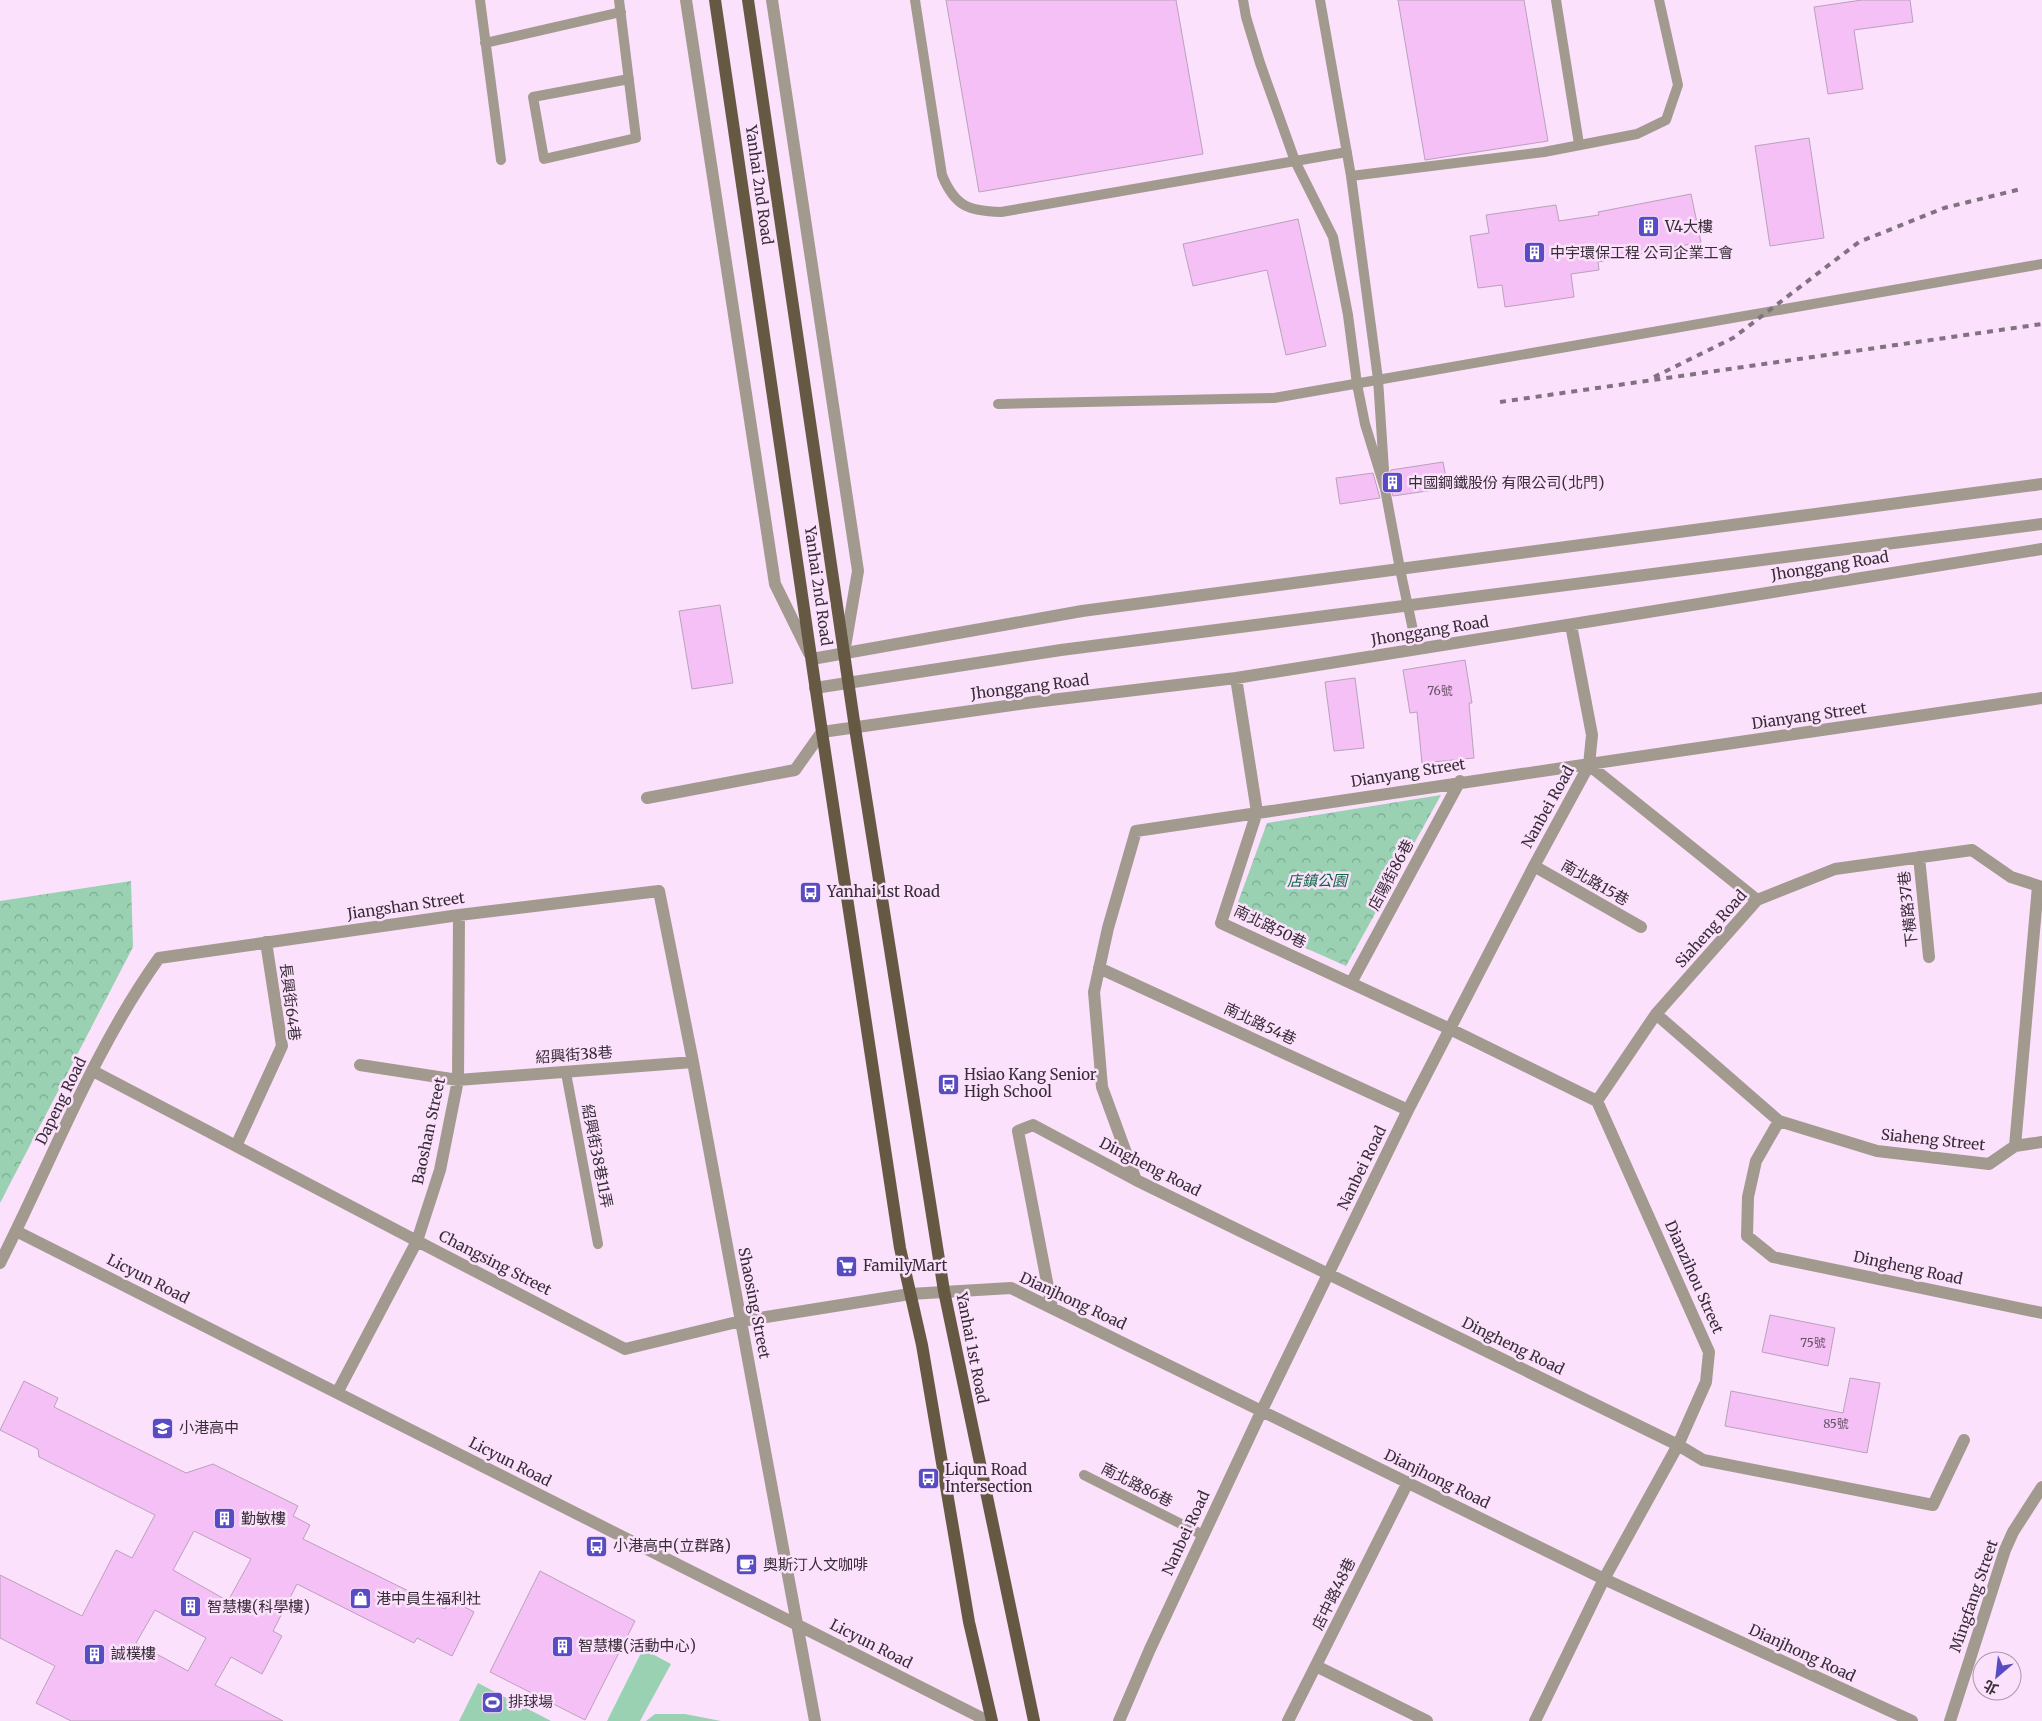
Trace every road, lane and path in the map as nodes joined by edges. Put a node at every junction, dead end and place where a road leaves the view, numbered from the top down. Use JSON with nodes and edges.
{"nodes":[{"id":1,"x":480,"y":0,"type":"edge"},
{"id":2,"x":620,"y":0,"type":"edge"},
{"id":3,"x":686,"y":0,"type":"edge"},
{"id":4,"x":715,"y":0,"type":"edge"},
{"id":5,"x":748,"y":0,"type":"edge"},
{"id":6,"x":772,"y":0,"type":"edge"},
{"id":7,"x":915,"y":0,"type":"edge"},
{"id":8,"x":1243,"y":0,"type":"edge"},
{"id":9,"x":1320,"y":0,"type":"edge"},
{"id":10,"x":1556,"y":0,"type":"edge"},
{"id":11,"x":1659,"y":0,"type":"edge"},
{"id":12,"x":621,"y":12,"type":"junction"},
{"id":13,"x":485,"y":42,"type":"junction"},
{"id":14,"x":629,"y":79,"type":"junction"},
{"id":15,"x":1579,"y":144,"type":"junction"},
{"id":16,"x":1347,"y":152,"type":"junction"},
{"id":17,"x":501,"y":160,"type":"dead end"},
{"id":18,"x":1295,"y":161,"type":"junction"},
{"id":19,"x":1351,"y":176,"type":"junction"},
{"id":20,"x":2042,"y":264,"type":"edge"},
{"id":21,"x":1378,"y":379,"type":"junction"},
{"id":22,"x":1357,"y":384,"type":"junction"},
{"id":23,"x":998,"y":404,"type":"dead end"},
{"id":24,"x":2042,"y":484,"type":"edge"},
{"id":25,"x":1385,"y":488,"type":"junction"},
{"id":26,"x":2042,"y":524,"type":"edge"},
{"id":27,"x":2042,"y":549,"type":"edge"},
{"id":28,"x":1400,"y":569,"type":"junction"},
{"id":29,"x":1407,"y":605,"type":"junction"},
{"id":30,"x":1571,"y":624,"type":"junction"},
{"id":31,"x":1417,"y":649,"type":"junction"},
{"id":32,"x":844,"y":652,"type":"junction"},
{"id":33,"x":812,"y":659,"type":"junction"},
{"id":34,"x":1236,"y":678,"type":"junction"},
{"id":35,"x":849,"y":683,"type":"junction"},
{"id":36,"x":816,"y":688,"type":"junction"},
{"id":37,"x":2042,"y":698,"type":"edge"},
{"id":38,"x":855,"y":728,"type":"junction"},
{"id":39,"x":822,"y":732,"type":"junction"},
{"id":40,"x":1589,"y":765,"type":"junction"},
{"id":41,"x":1460,"y":781,"type":"junction"},
{"id":42,"x":647,"y":798,"type":"dead end"},
{"id":43,"x":1257,"y":812,"type":"junction"},
{"id":44,"x":1919,"y":857,"type":"junction"},
{"id":45,"x":1534,"y":866,"type":"junction"},
{"id":46,"x":2040,"y":887,"type":"edge"},
{"id":47,"x":659,"y":891,"type":"joint"},
{"id":48,"x":1757,"y":900,"type":"junction"},
{"id":49,"x":459,"y":915,"type":"junction"},
{"id":50,"x":1641,"y":927,"type":"dead end"},
{"id":51,"x":266,"y":942,"type":"junction"},
{"id":52,"x":1929,"y":957,"type":"dead end"},
{"id":53,"x":159,"y":958,"type":"joint"},
{"id":54,"x":1099,"y":968,"type":"junction"},
{"id":55,"x":1351,"y":984,"type":"junction"},
{"id":56,"x":1656,"y":1014,"type":"junction"},
{"id":57,"x":1450,"y":1029,"type":"junction"},
{"id":58,"x":693,"y":1062,"type":"junction"},
{"id":59,"x":360,"y":1065,"type":"dead end"},
{"id":60,"x":93,"y":1071,"type":"junction"},
{"id":61,"x":566,"y":1073,"type":"junction"},
{"id":62,"x":458,"y":1080,"type":"junction"},
{"id":63,"x":1597,"y":1101,"type":"junction"},
{"id":64,"x":1408,"y":1110,"type":"junction"},
{"id":65,"x":1779,"y":1121,"type":"junction"},
{"id":66,"x":2042,"y":1142,"type":"edge"},
{"id":67,"x":236,"y":1146,"type":"junction"},
{"id":68,"x":2015,"y":1146,"type":"junction"},
{"id":69,"x":1136,"y":1180,"type":"junction"},
{"id":70,"x":16,"y":1231,"type":"junction"},
{"id":71,"x":417,"y":1242,"type":"junction"},
{"id":72,"x":598,"y":1244,"type":"dead end"},
{"id":73,"x":0,"y":1263,"type":"edge"},
{"id":74,"x":1328,"y":1274,"type":"junction"},
{"id":75,"x":944,"y":1291,"type":"junction"},
{"id":76,"x":910,"y":1294,"type":"junction"},
{"id":77,"x":1052,"y":1308,"type":"junction"},
{"id":78,"x":2042,"y":1313,"type":"edge"},
{"id":79,"x":741,"y":1322,"type":"junction"},
{"id":80,"x":337,"y":1393,"type":"junction"},
{"id":81,"x":1262,"y":1410,"type":"junction"},
{"id":82,"x":1964,"y":1440,"type":"dead end"},
{"id":83,"x":1678,"y":1444,"type":"junction"},
{"id":84,"x":1084,"y":1475,"type":"dead end"},
{"id":85,"x":1408,"y":1482,"type":"junction"},
{"id":86,"x":2042,"y":1487,"type":"edge"},
{"id":87,"x":1203,"y":1535,"type":"junction"},
{"id":88,"x":1604,"y":1579,"type":"junction"},
{"id":89,"x":798,"y":1625,"type":"junction"},
{"id":90,"x":1316,"y":1666,"type":"junction"},
{"id":91,"x":815,"y":1721,"type":"edge"},
{"id":92,"x":990,"y":1721,"type":"edge"},
{"id":93,"x":1034,"y":1721,"type":"edge"},
{"id":94,"x":1119,"y":1721,"type":"edge"},
{"id":95,"x":1288,"y":1721,"type":"edge"},
{"id":96,"x":1427,"y":1721,"type":"edge"},
{"id":97,"x":1535,"y":1721,"type":"edge"},
{"id":98,"x":1912,"y":1721,"type":"edge"},
{"id":99,"x":1950,"y":1721,"type":"edge"}],
"edges":[{"from":1,"to":13,"type":"lane"},
{"from":2,"to":12,"type":"lane"},
{"from":3,"to":33,"type":"street","name":"Yanhai 2nd Road"},
{"from":4,"to":33,"type":"main road","name":"Yanhai 2nd Road"},
{"from":5,"to":32,"type":"main road","name":"Yanhai 2nd Road"},
{"from":6,"to":32,"type":"street","name":"Yanhai 2nd Road"},
{"from":7,"to":18,"type":"lane"},
{"from":8,"to":18,"type":"lane"},
{"from":9,"to":16,"type":"lane"},
{"from":10,"to":15,"type":"lane"},
{"from":11,"to":15,"type":"lane"},
{"from":12,"to":13,"type":"lane"},
{"from":12,"to":14,"type":"lane"},
{"from":13,"to":17,"type":"lane"},
{"from":14,"to":14,"type":"lane"},
{"from":15,"to":19,"type":"lane"},
{"from":16,"to":18,"type":"lane"},
{"from":16,"to":19,"type":"lane"},
{"from":18,"to":22,"type":"lane"},
{"from":19,"to":21,"type":"lane"},
{"from":20,"to":21,"type":"lane"},
{"from":21,"to":22,"type":"lane"},
{"from":21,"to":25,"type":"lane"},
{"from":22,"to":23,"type":"lane"},
{"from":22,"to":25,"type":"lane"},
{"from":24,"to":28,"type":"street"},
{"from":25,"to":28,"type":"lane"},
{"from":26,"to":29,"type":"street","name":"Jhonggang Road"},
{"from":27,"to":30,"type":"street","name":"Jhonggang Road"},
{"from":28,"to":29,"type":"lane"},
{"from":28,"to":32,"type":"street"},
{"from":29,"to":31,"type":"lane"},
{"from":29,"to":35,"type":"street","name":"Jhonggang Road"},
{"from":30,"to":31,"type":"street","name":"Jhonggang Road"},
{"from":30,"to":40,"type":"street","name":"Nanbei Road"},
{"from":31,"to":34,"type":"street","name":"Jhonggang Road"},
{"from":32,"to":33,"type":"street"},
{"from":32,"to":35,"type":"main road","name":"Yanhai 1st Road"},
{"from":33,"to":36,"type":"main road"},
{"from":34,"to":38,"type":"street","name":"Jhonggang Road"},
{"from":34,"to":43,"type":"street","name":"南北路50巷"},
{"from":35,"to":36,"type":"street","name":"Jhonggang Road"},
{"from":35,"to":38,"type":"main road","name":"Yanhai 1st Road"},
{"from":36,"to":39,"type":"main road"},
{"from":37,"to":40,"type":"street","name":"Dianyang Street"},
{"from":38,"to":39,"type":"street","name":"Jhonggang Road"},
{"from":38,"to":75,"type":"main road","name":"Yanhai 1st Road"},
{"from":39,"to":42,"type":"street"},
{"from":39,"to":76,"type":"main road"},
{"from":40,"to":41,"type":"street","name":"Dianyang Street"},
{"from":40,"to":45,"type":"street","name":"Nanbei Road"},
{"from":40,"to":48,"type":"street"},
{"from":41,"to":43,"type":"street","name":"Dianyang Street"},
{"from":41,"to":55,"type":"street","name":"店陽街86巷"},
{"from":43,"to":54,"type":"street","name":"Dianyang Street"},
{"from":43,"to":55,"type":"street","name":"南北路50巷"},
{"from":44,"to":46,"type":"street","name":"Siaheng Road"},
{"from":44,"to":48,"type":"street","name":"Siaheng Road"},
{"from":44,"to":52,"type":"street","name":"下橫路37巷"},
{"from":45,"to":50,"type":"street","name":"南北路15巷"},
{"from":45,"to":57,"type":"street","name":"Nanbei Road"},
{"from":46,"to":68,"type":"street"},
{"from":47,"to":49,"type":"street","name":"Jiangshan Street"},
{"from":47,"to":58,"type":"street","name":"Shaosing Street"},
{"from":48,"to":56,"type":"street","name":"Siaheng Road"},
{"from":49,"to":51,"type":"street","name":"Jiangshan Street"},
{"from":49,"to":62,"type":"street","name":"Baoshan Street"},
{"from":51,"to":53,"type":"street","name":"Jiangshan Street"},
{"from":51,"to":67,"type":"street","name":"長興街64巷"},
{"from":53,"to":60,"type":"street","name":"Dapeng Road"},
{"from":54,"to":64,"type":"street","name":"南北路54巷"},
{"from":54,"to":69,"type":"street","name":"Dianyang Street"},
{"from":55,"to":57,"type":"street","name":"南北路50巷"},
{"from":56,"to":63,"type":"street","name":"Siaheng Road"},
{"from":56,"to":65,"type":"street","name":"Siaheng Street"},
{"from":57,"to":63,"type":"street"},
{"from":57,"to":64,"type":"street","name":"Nanbei Road"},
{"from":58,"to":61,"type":"street","name":"紹興街38巷"},
{"from":58,"to":79,"type":"street","name":"Shaosing Street"},
{"from":59,"to":62,"type":"street","name":"紹興街38巷"},
{"from":60,"to":67,"type":"street","name":"Changsing Street"},
{"from":60,"to":70,"type":"street","name":"Dapeng Road"},
{"from":61,"to":62,"type":"street","name":"紹興街38巷"},
{"from":61,"to":72,"type":"lane","name":"紹興街38巷11弄"},
{"from":62,"to":71,"type":"street","name":"Baoshan Street"},
{"from":63,"to":83,"type":"street","name":"Dianzihou Street"},
{"from":64,"to":74,"type":"street","name":"Nanbei Road"},
{"from":65,"to":68,"type":"street","name":"Siaheng Street"},
{"from":65,"to":78,"type":"street","name":"Dingheng Road"},
{"from":66,"to":68,"type":"street"},
{"from":67,"to":71,"type":"street","name":"Changsing Street"},
{"from":69,"to":74,"type":"street","name":"Dingheng Road"},
{"from":69,"to":77,"type":"street","name":"Dingheng Road"},
{"from":70,"to":73,"type":"street","name":"Dapeng Road"},
{"from":70,"to":80,"type":"street","name":"Licyun Road"},
{"from":71,"to":79,"type":"street","name":"Changsing Street"},
{"from":71,"to":80,"type":"street","name":"Baoshan Street"},
{"from":74,"to":81,"type":"street","name":"Nanbei Road"},
{"from":74,"to":83,"type":"street","name":"Dingheng Road"},
{"from":75,"to":76,"type":"street","name":"Dianjhong Road"},
{"from":75,"to":77,"type":"street","name":"Dianjhong Road"},
{"from":75,"to":93,"type":"main road","name":"Yanhai 1st Road"},
{"from":76,"to":79,"type":"street","name":"Changsing Street"},
{"from":76,"to":92,"type":"main road"},
{"from":77,"to":81,"type":"street","name":"Dianjhong Road"},
{"from":79,"to":89,"type":"street","name":"Shaosing Street"},
{"from":80,"to":89,"type":"street","name":"Licyun Road"},
{"from":81,"to":85,"type":"street","name":"Dianjhong Road"},
{"from":81,"to":87,"type":"street","name":"Nanbei Road"},
{"from":82,"to":83,"type":"street","name":"Dingheng Road"},
{"from":83,"to":88,"type":"street","name":"Dianzihou Street"},
{"from":84,"to":87,"type":"lane","name":"南北路86巷"},
{"from":85,"to":88,"type":"street","name":"Dianjhong Road"},
{"from":85,"to":90,"type":"street","name":"店中路48巷"},
{"from":86,"to":99,"type":"street","name":"Mingfang Street"},
{"from":87,"to":94,"type":"street","name":"Nanbei Road"},
{"from":88,"to":97,"type":"street","name":"Dianzihou Street"},
{"from":88,"to":98,"type":"street","name":"Dianjhong Road"},
{"from":89,"to":91,"type":"street","name":"Shaosing Street"},
{"from":89,"to":92,"type":"street","name":"Licyun Road"},
{"from":90,"to":95,"type":"street","name":"店中路48巷"},
{"from":90,"to":96,"type":"street"}]}
